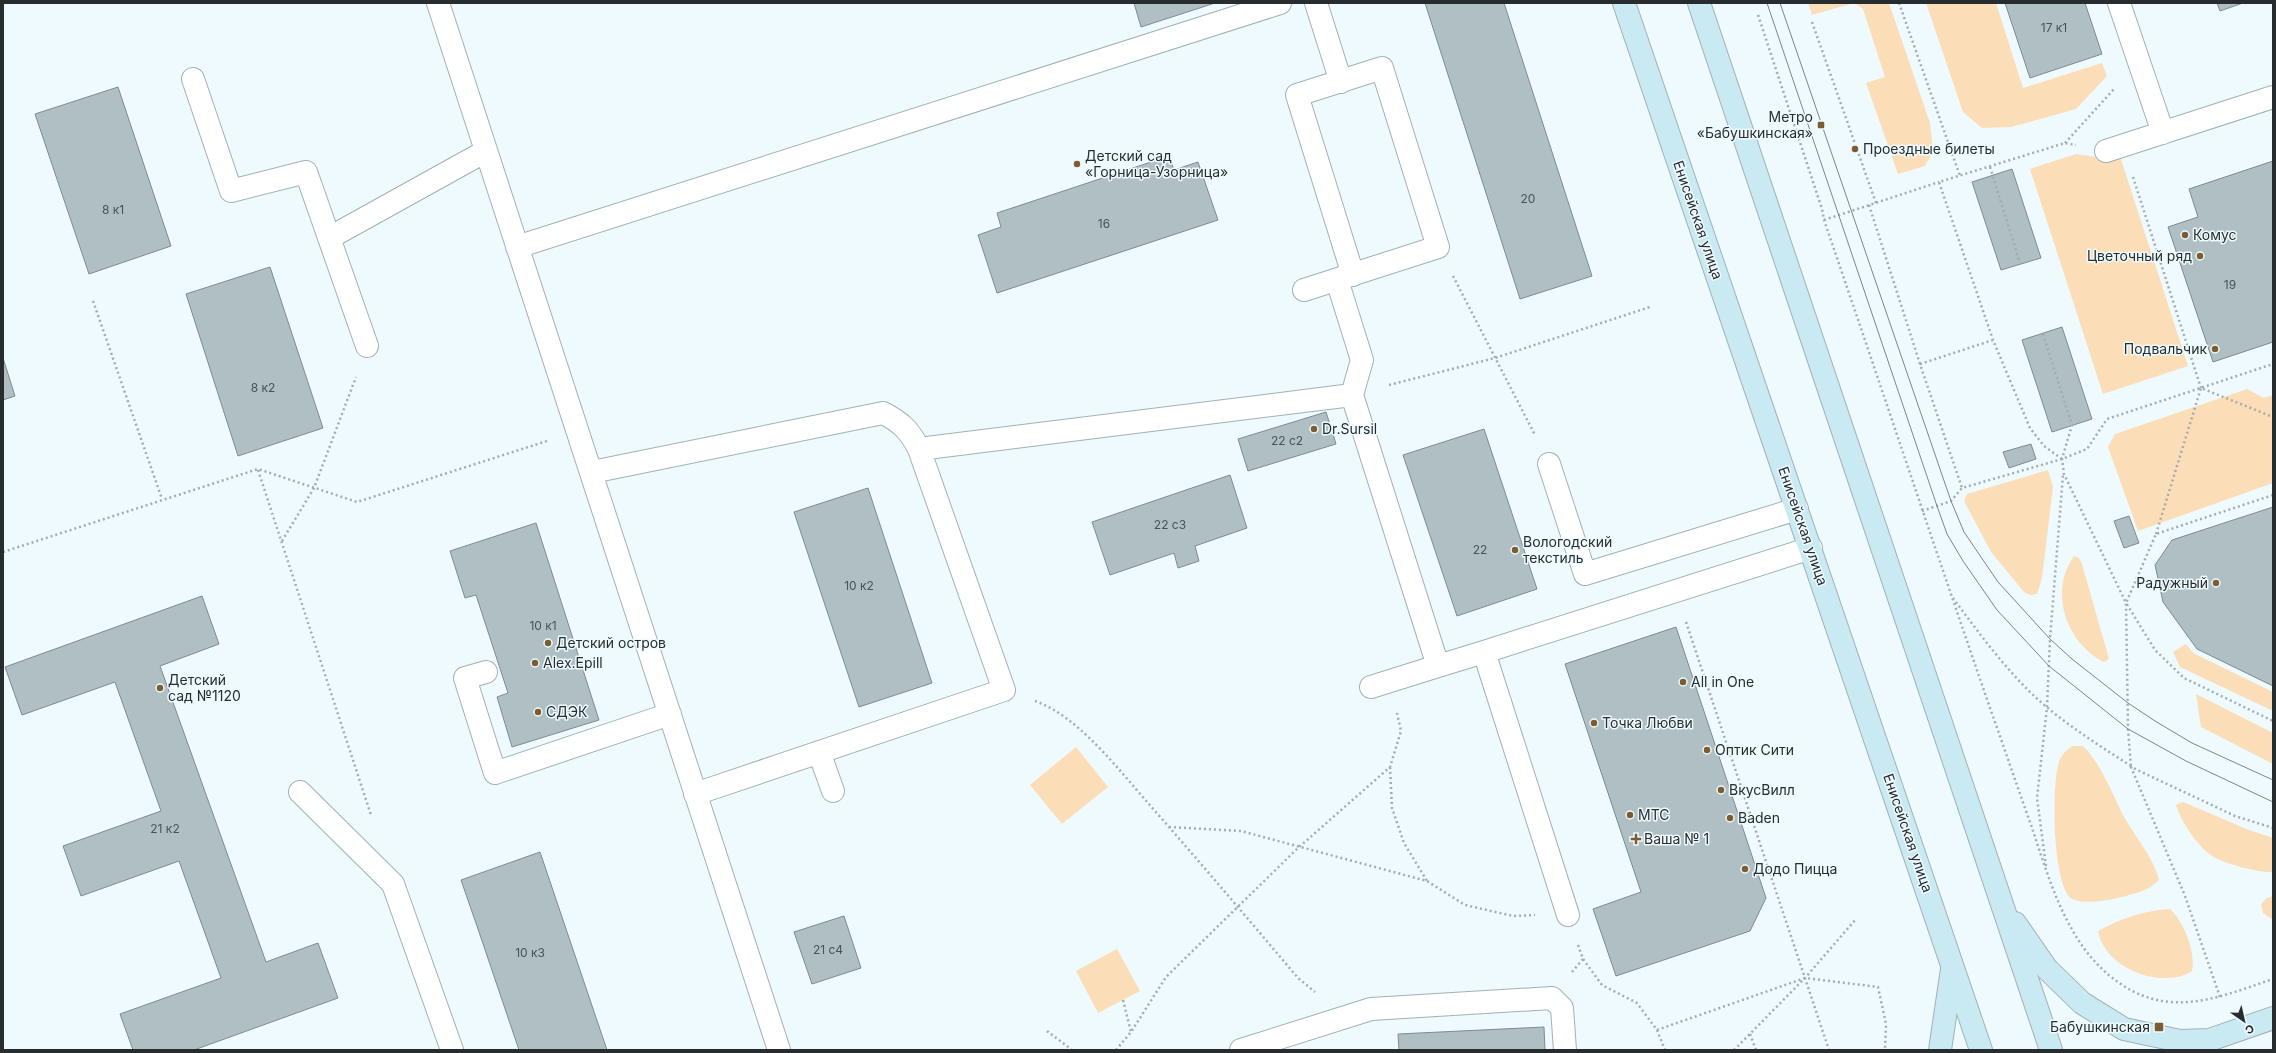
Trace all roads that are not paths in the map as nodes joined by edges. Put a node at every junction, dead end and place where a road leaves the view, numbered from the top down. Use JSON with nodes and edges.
{"nodes":[{"id":1,"x":438,"y":3,"type":"edge"},
{"id":2,"x":1280,"y":3,"type":"edge"},
{"id":3,"x":1316,"y":3,"type":"edge"},
{"id":4,"x":1624,"y":3,"type":"edge"},
{"id":5,"x":1699,"y":3,"type":"edge"},
{"id":6,"x":2119,"y":3,"type":"edge"},
{"id":7,"x":193,"y":79,"type":"dead end"},
{"id":8,"x":1341,"y":82,"type":"junction"},
{"id":9,"x":2273,"y":97,"type":"edge"},
{"id":10,"x":2163,"y":133,"type":"junction"},
{"id":11,"x":2115,"y":149,"type":"road end"},
{"id":12,"x":486,"y":151,"type":"junction"},
{"id":13,"x":329,"y":238,"type":"junction"},
{"id":14,"x":517,"y":247,"type":"junction"},
{"id":15,"x":1345,"y":277,"type":"junction"},
{"id":16,"x":1304,"y":290,"type":"dead end"},
{"id":17,"x":367,"y":346,"type":"road end"},
{"id":18,"x":1352,"y":395,"type":"junction"},
{"id":19,"x":919,"y":448,"type":"junction"},
{"id":20,"x":1549,"y":464,"type":"road end"},
{"id":21,"x":592,"y":472,"type":"junction"},
{"id":22,"x":1797,"y":509,"type":"junction"},
{"id":23,"x":1811,"y":548,"type":"junction"},
{"id":24,"x":1484,"y":652,"type":"junction"},
{"id":25,"x":1438,"y":666,"type":"junction"},
{"id":26,"x":486,"y":672,"type":"dead end"},
{"id":27,"x":1380,"y":684,"type":"road end"},
{"id":28,"x":670,"y":714,"type":"junction"},
{"id":29,"x":819,"y":752,"type":"junction"},
{"id":30,"x":300,"y":792,"type":"dead end"},
{"id":31,"x":833,"y":792,"type":"dead end"},
{"id":32,"x":695,"y":794,"type":"junction"},
{"id":33,"x":2000,"y":903,"type":"junction"},
{"id":34,"x":1568,"y":915,"type":"road end"},
{"id":35,"x":1952,"y":963,"type":"junction"},
{"id":36,"x":2273,"y":1018,"type":"edge"},
{"id":37,"x":2209,"y":1040,"type":"junction"},
{"id":38,"x":452,"y":1050,"type":"edge"},
{"id":39,"x":779,"y":1050,"type":"edge"},
{"id":40,"x":1241,"y":1050,"type":"edge"},
{"id":41,"x":1565,"y":1050,"type":"edge"},
{"id":42,"x":1940,"y":1050,"type":"edge"},
{"id":43,"x":1981,"y":1050,"type":"edge"},
{"id":44,"x":2051,"y":1050,"type":"edge"},
{"id":45,"x":2181,"y":1050,"type":"edge"}],
"edges":[{"from":1,"to":12,"type":"lane"},
{"from":2,"to":14,"type":"lane"},
{"from":3,"to":8,"type":"lane"},
{"from":4,"to":22,"type":"main road","name":"Енисейская улица"},
{"from":5,"to":33,"type":"main road"},
{"from":6,"to":10,"type":"lane"},
{"from":7,"to":13,"type":"lane"},
{"from":8,"to":15,"type":"lane"},
{"from":8,"to":15,"type":"lane"},
{"from":9,"to":10,"type":"lane"},
{"from":10,"to":11,"type":"lane"},
{"from":12,"to":13,"type":"lane"},
{"from":12,"to":14,"type":"lane"},
{"from":13,"to":17,"type":"lane"},
{"from":14,"to":21,"type":"lane"},
{"from":15,"to":16,"type":"lane"},
{"from":15,"to":18,"type":"lane"},
{"from":18,"to":19,"type":"lane"},
{"from":18,"to":25,"type":"lane"},
{"from":19,"to":21,"type":"lane"},
{"from":19,"to":29,"type":"lane"},
{"from":20,"to":22,"type":"lane"},
{"from":21,"to":28,"type":"lane"},
{"from":22,"to":23,"type":"main road","name":"Енисейская улица"},
{"from":23,"to":24,"type":"lane"},
{"from":23,"to":35,"type":"main road","name":"Енисейская улица"},
{"from":24,"to":25,"type":"lane"},
{"from":24,"to":34,"type":"lane"},
{"from":25,"to":27,"type":"lane"},
{"from":26,"to":28,"type":"lane"},
{"from":28,"to":32,"type":"lane"},
{"from":29,"to":31,"type":"lane"},
{"from":29,"to":32,"type":"lane"},
{"from":30,"to":38,"type":"lane"},
{"from":32,"to":39,"type":"lane"},
{"from":33,"to":37,"type":"main road"},
{"from":33,"to":44,"type":"main road"},
{"from":35,"to":42,"type":"main road"},
{"from":35,"to":43,"type":"main road","name":"Енисейская улица"},
{"from":36,"to":37,"type":"main road"},
{"from":37,"to":45,"type":"main road"},
{"from":40,"to":41,"type":"lane"}]}
